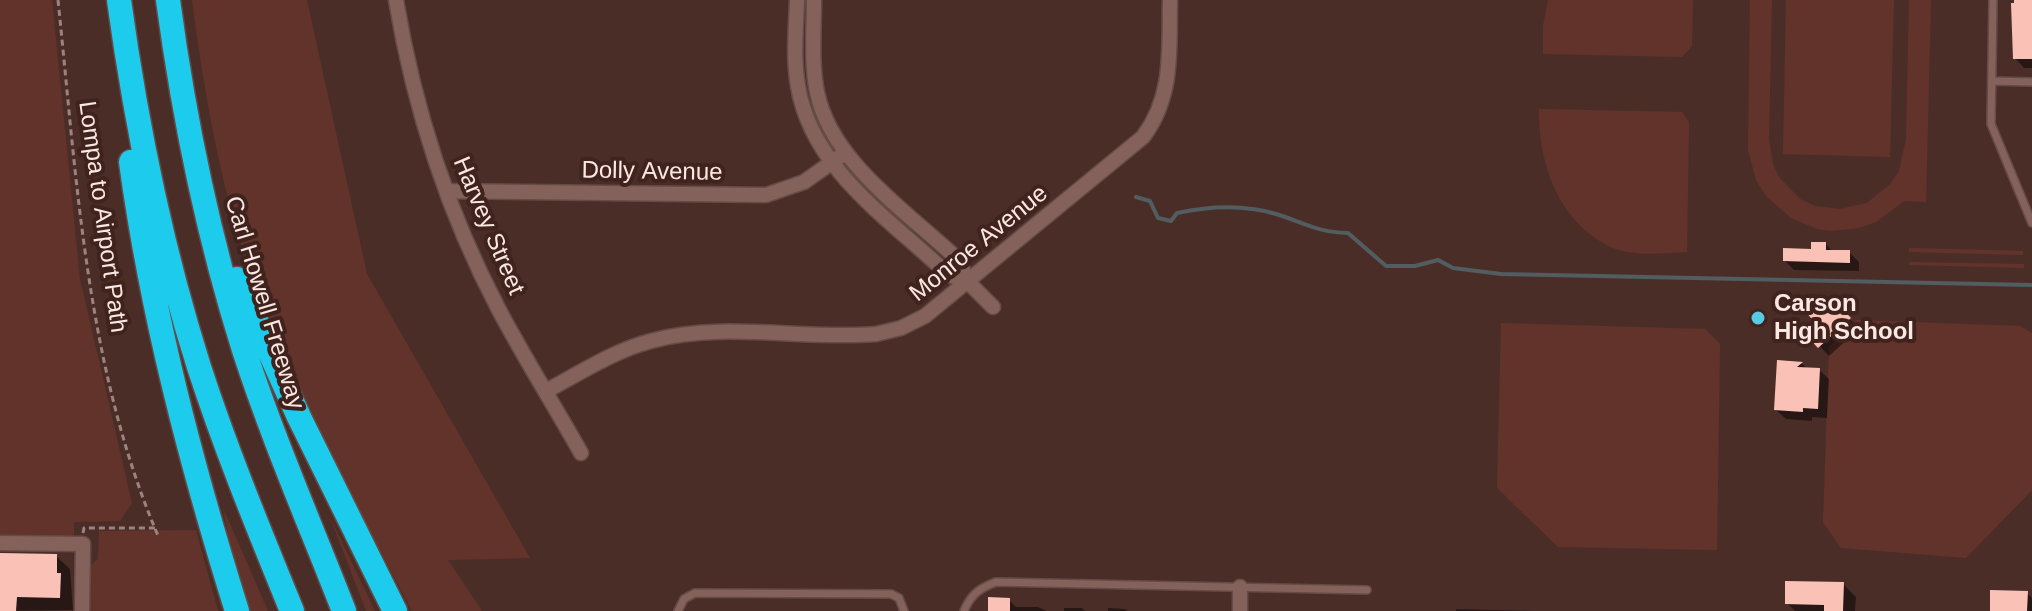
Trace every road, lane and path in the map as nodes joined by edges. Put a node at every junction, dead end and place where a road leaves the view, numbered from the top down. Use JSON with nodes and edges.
{"nodes":[{"id":1,"x":58,"y":0,"type":"edge"},
{"id":2,"x":117,"y":0,"type":"edge"},
{"id":3,"x":168,"y":0,"type":"edge"},
{"id":4,"x":396,"y":0,"type":"edge"},
{"id":5,"x":797,"y":0,"type":"edge"},
{"id":6,"x":814,"y":0,"type":"edge"},
{"id":7,"x":1170,"y":0,"type":"edge"},
{"id":8,"x":1993,"y":0,"type":"edge"},
{"id":9,"x":1992,"y":81,"type":"junction"},
{"id":10,"x":2032,"y":82,"type":"edge"},
{"id":11,"x":845,"y":153,"type":"junction"},
{"id":12,"x":831,"y":163,"type":"junction"},
{"id":13,"x":196,"y":168,"type":"junction"},
{"id":14,"x":447,"y":191,"type":"junction"},
{"id":15,"x":2032,"y":223,"type":"edge"},
{"id":16,"x":968,"y":282,"type":"junction"},
{"id":17,"x":993,"y":307,"type":"dead end"},
{"id":18,"x":546,"y":391,"type":"junction"},
{"id":19,"x":581,"y":453,"type":"dead end"},
{"id":20,"x":155,"y":528,"type":"junction"},
{"id":21,"x":159,"y":538,"type":"dead end"},
{"id":22,"x":0,"y":543,"type":"edge"},
{"id":23,"x":83,"y":544,"type":"junction"},
{"id":24,"x":1240,"y":587,"type":"junction"},
{"id":25,"x":1367,"y":590,"type":"dead end"},
{"id":26,"x":678,"y":609,"type":"edge"},
{"id":27,"x":82,"y":611,"type":"edge"},
{"id":28,"x":237,"y":611,"type":"edge"},
{"id":29,"x":292,"y":611,"type":"edge"},
{"id":30,"x":344,"y":611,"type":"edge"},
{"id":31,"x":395,"y":611,"type":"edge"},
{"id":32,"x":904,"y":611,"type":"edge"},
{"id":33,"x":964,"y":611,"type":"edge"},
{"id":34,"x":1240,"y":611,"type":"edge"}],
"edges":[{"from":1,"to":20,"type":"path","name":"Lompa to Airport Path"},
{"from":2,"to":28,"type":"highway"},
{"from":2,"to":29,"type":"highway"},
{"from":3,"to":13,"type":"highway","name":"Carl Howell Freeway"},
{"from":4,"to":14,"type":"street","name":"Harvey Street"},
{"from":5,"to":12,"type":"street"},
{"from":6,"to":11,"type":"street"},
{"from":7,"to":16,"type":"street","name":"Monroe Avenue"},
{"from":8,"to":9,"type":"lane"},
{"from":9,"to":10,"type":"lane"},
{"from":9,"to":15,"type":"lane"},
{"from":11,"to":12,"type":"street","name":"Dolly Avenue"},
{"from":11,"to":16,"type":"street"},
{"from":12,"to":14,"type":"street","name":"Dolly Avenue"},
{"from":12,"to":16,"type":"street"},
{"from":13,"to":30,"type":"highway","name":"Carl Howell Freeway"},
{"from":13,"to":31,"type":"highway"},
{"from":14,"to":18,"type":"street","name":"Harvey Street"},
{"from":16,"to":17,"type":"street"},
{"from":16,"to":18,"type":"street","name":"Monroe Avenue"},
{"from":18,"to":19,"type":"street","name":"Harvey Street"},
{"from":20,"to":21,"type":"path","name":"Lompa to Airport Path"},
{"from":20,"to":23,"type":"path"},
{"from":22,"to":23,"type":"street"},
{"from":23,"to":27,"type":"street"},
{"from":24,"to":25,"type":"lane"},
{"from":24,"to":33,"type":"lane"},
{"from":24,"to":34,"type":"street"},
{"from":26,"to":32,"type":"lane"}]}
